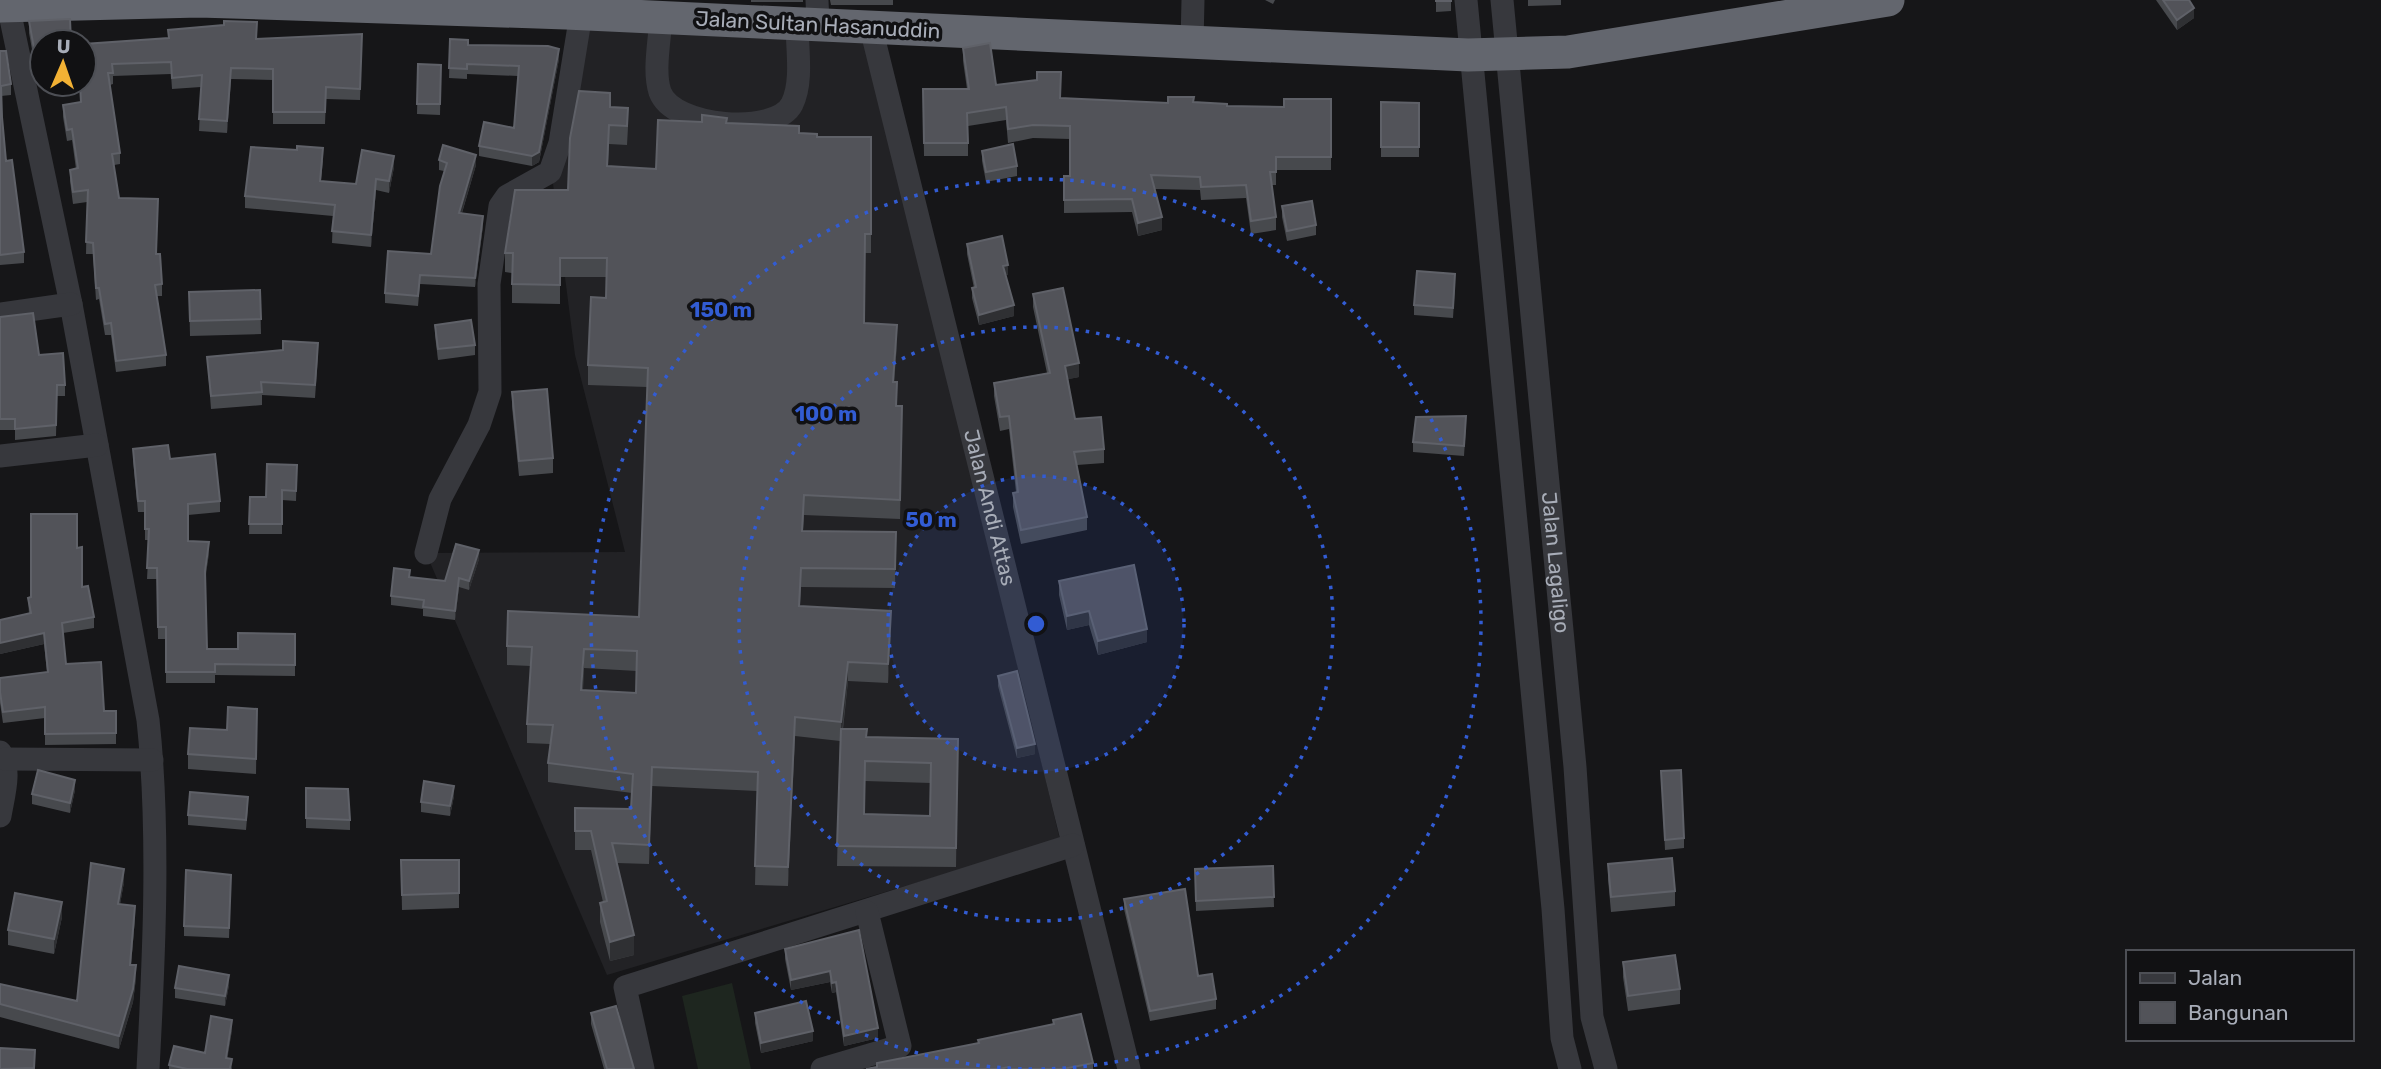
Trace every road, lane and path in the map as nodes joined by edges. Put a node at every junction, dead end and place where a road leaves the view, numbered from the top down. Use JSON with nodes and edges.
{"nodes":[{"id":1,"x":1193,"y":0,"type":"edge"},
{"id":2,"x":1466,"y":0,"type":"edge"},
{"id":3,"x":1502,"y":0,"type":"edge"},
{"id":4,"x":1888,"y":0,"type":"edge"},
{"id":5,"x":199,"y":1,"type":"edge"},
{"id":6,"x":5,"y":4,"type":"edge"},
{"id":7,"x":1829,"y":5,"type":"edge"},
{"id":8,"x":570,"y":9,"type":"edge"},
{"id":9,"x":811,"y":16,"type":"edge"},
{"id":10,"x":661,"y":18,"type":"junction"},
{"id":11,"x":871,"y":28,"type":"junction"},
{"id":12,"x":1192,"y":43,"type":"junction"},
{"id":13,"x":1468,"y":55,"type":"junction"},
{"id":14,"x":1507,"y":55,"type":"junction"},
{"id":15,"x":71,"y":304,"type":"junction"},
{"id":16,"x":0,"y":314,"type":"edge"},
{"id":17,"x":97,"y":445,"type":"junction"},
{"id":18,"x":0,"y":456,"type":"edge"},
{"id":19,"x":426,"y":553,"type":"dead end"},
{"id":20,"x":2,"y":755,"type":"edge"},
{"id":21,"x":152,"y":760,"type":"junction"},
{"id":22,"x":0,"y":816,"type":"edge"},
{"id":23,"x":1073,"y":845,"type":"junction"},
{"id":24,"x":867,"y":912,"type":"junction"},
{"id":25,"x":148,"y":1069,"type":"edge"},
{"id":26,"x":643,"y":1069,"type":"edge"},
{"id":27,"x":822,"y":1069,"type":"edge"},
{"id":28,"x":1129,"y":1069,"type":"edge"},
{"id":29,"x":1570,"y":1069,"type":"edge"},
{"id":30,"x":1606,"y":1069,"type":"edge"}],
"edges":[{"from":1,"to":12,"type":"street"},
{"from":2,"to":13,"type":"street","name":"Jalan Lagaligo"},
{"from":3,"to":14,"type":"street","name":"Jalan Lagaligo"},
{"from":4,"to":7,"type":"highway","name":"Jalan Sultan Hasanuddin"},
{"from":5,"to":6,"type":"highway","name":"Jalan Sultan Hasanuddin"},
{"from":5,"to":8,"type":"highway","name":"Jalan Sultan Hasanuddin"},
{"from":6,"to":15,"type":"street"},
{"from":7,"to":14,"type":"highway","name":"Jalan Sultan Hasanuddin"},
{"from":8,"to":10,"type":"highway","name":"Jalan Sultan Hasanuddin"},
{"from":8,"to":19,"type":"street"},
{"from":9,"to":10,"type":"highway","name":"Jalan Sultan Hasanuddin"},
{"from":9,"to":10,"type":"street"},
{"from":9,"to":11,"type":"highway","name":"Jalan Sultan Hasanuddin"},
{"from":11,"to":12,"type":"highway","name":"Jalan Sultan Hasanuddin"},
{"from":11,"to":23,"type":"street","name":"Jalan Andi Attas"},
{"from":12,"to":13,"type":"highway","name":"Jalan Sultan Hasanuddin"},
{"from":13,"to":14,"type":"highway","name":"Jalan Sultan Hasanuddin"},
{"from":13,"to":29,"type":"street","name":"Jalan Lagaligo"},
{"from":14,"to":30,"type":"street","name":"Jalan Lagaligo"},
{"from":15,"to":16,"type":"street"},
{"from":15,"to":17,"type":"street"},
{"from":17,"to":18,"type":"street"},
{"from":17,"to":21,"type":"street"},
{"from":20,"to":21,"type":"street"},
{"from":20,"to":22,"type":"street"},
{"from":21,"to":25,"type":"street"},
{"from":23,"to":24,"type":"street"},
{"from":23,"to":28,"type":"street","name":"Jalan Andi Attas"},
{"from":24,"to":26,"type":"street"},
{"from":24,"to":27,"type":"street"}]}
